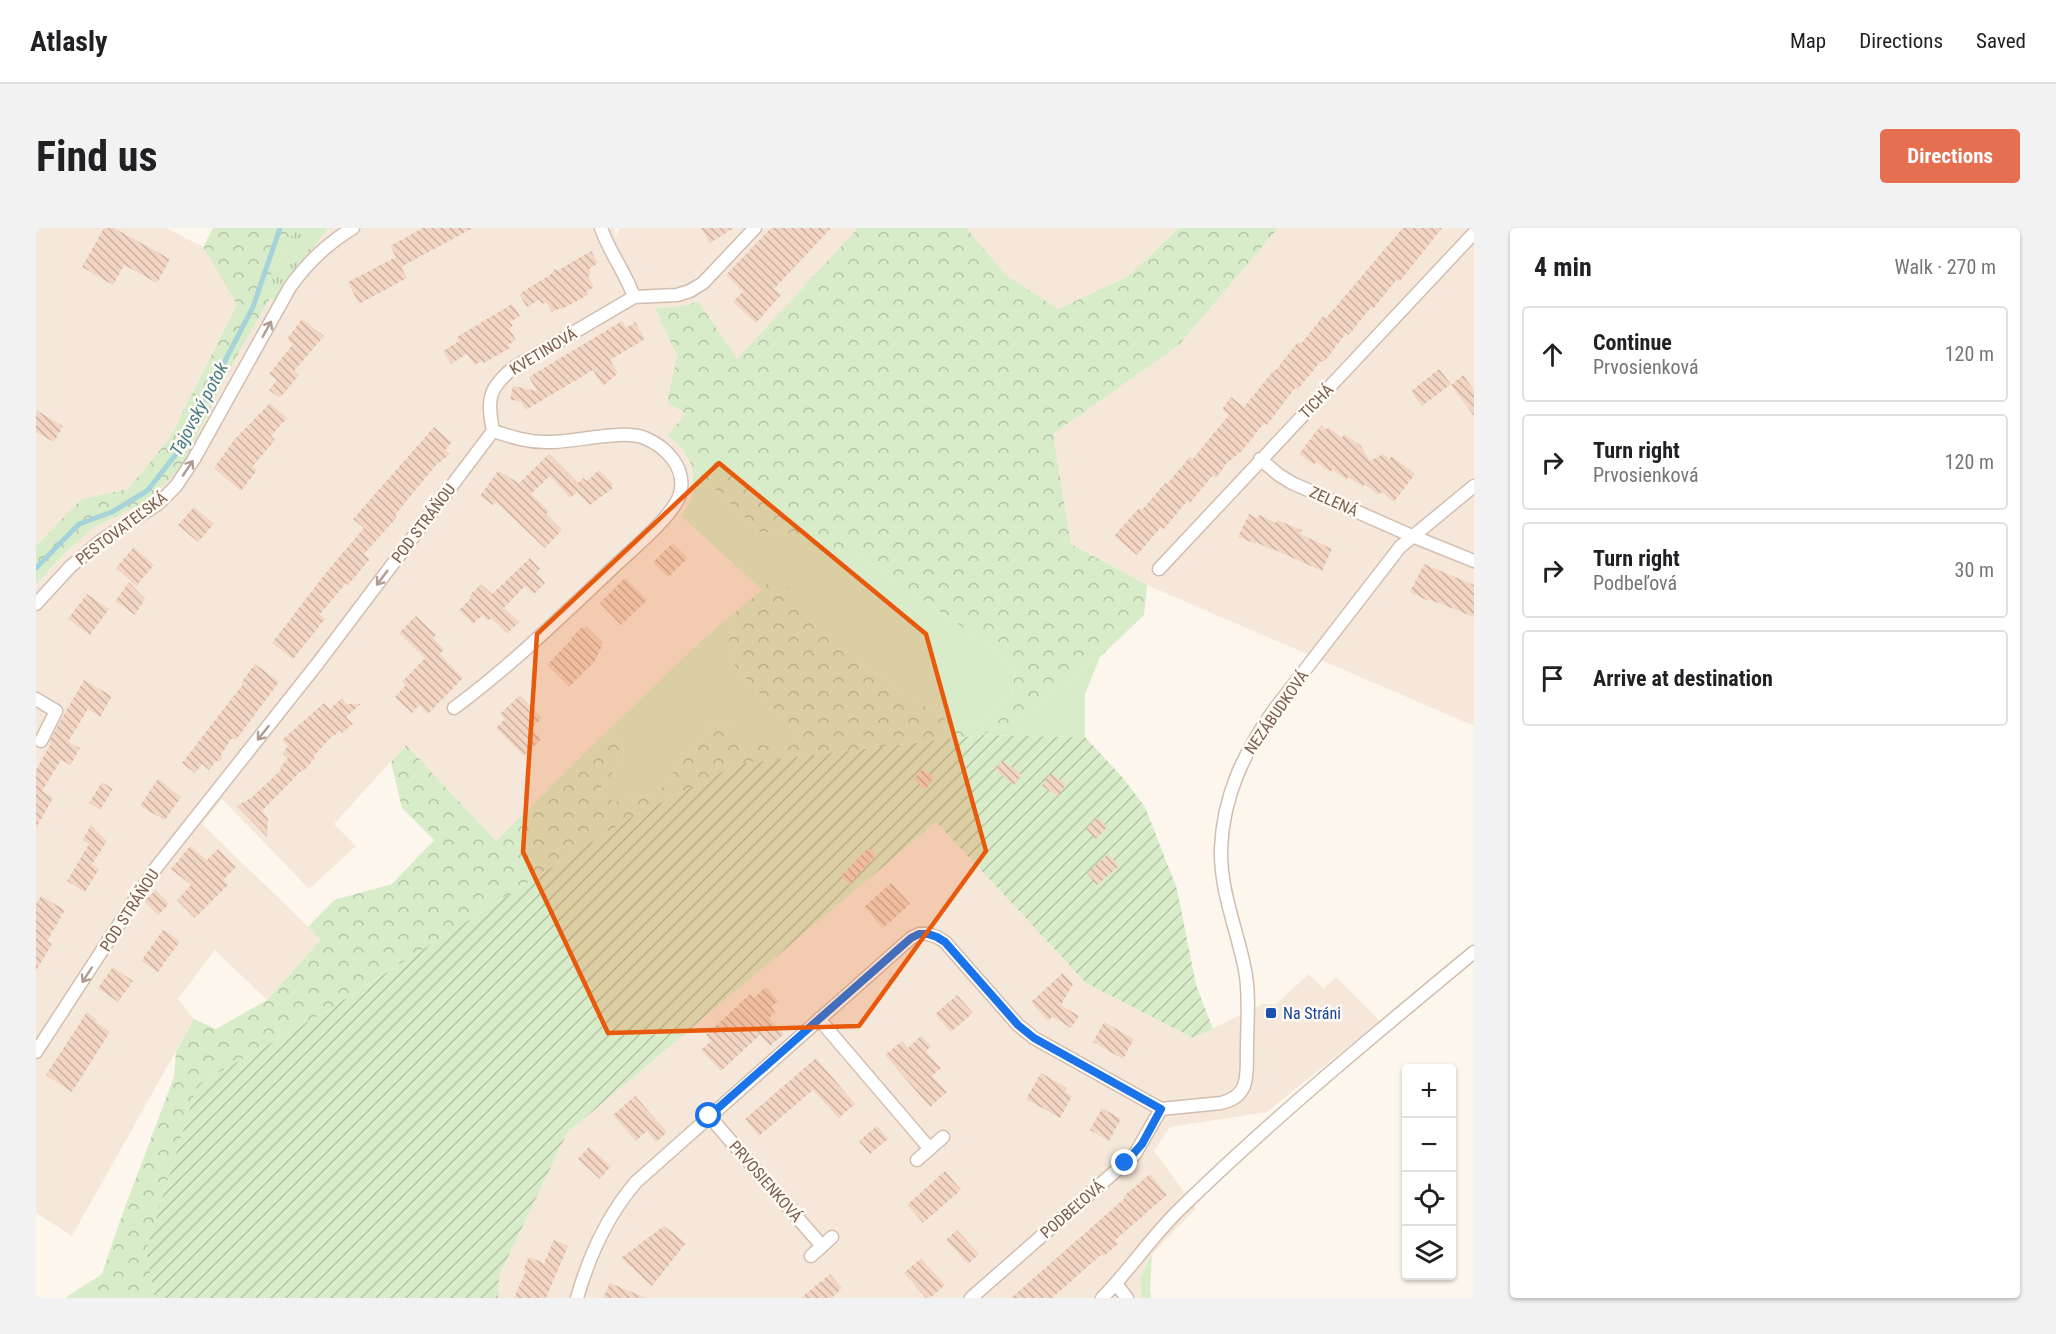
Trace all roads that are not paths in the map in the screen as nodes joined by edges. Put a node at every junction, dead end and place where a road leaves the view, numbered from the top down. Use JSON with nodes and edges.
{"nodes":[{"id":1,"x":353,"y":228,"type":"edge"},
{"id":2,"x":601,"y":228,"type":"edge"},
{"id":3,"x":755,"y":228,"type":"edge"},
{"id":4,"x":1474,"y":233,"type":"edge"},
{"id":5,"x":634,"y":297,"type":"junction"},
{"id":6,"x":493,"y":431,"type":"junction"},
{"id":7,"x":1260,"y":459,"type":"junction"},
{"id":8,"x":1474,"y":486,"type":"edge"},
{"id":9,"x":1412,"y":536,"type":"junction"},
{"id":10,"x":1474,"y":561,"type":"edge"},
{"id":11,"x":1159,"y":569,"type":"dead end"},
{"id":12,"x":36,"y":604,"type":"edge"},
{"id":13,"x":36,"y":699,"type":"edge"},
{"id":14,"x":454,"y":708,"type":"dead end"},
{"id":15,"x":41,"y":741,"type":"dead end"},
{"id":16,"x":1474,"y":952,"type":"edge"},
{"id":17,"x":819,"y":1019,"type":"junction"},
{"id":18,"x":36,"y":1052,"type":"edge"},
{"id":19,"x":1161,"y":1109,"type":"junction"},
{"id":20,"x":709,"y":1116,"type":"junction"},
{"id":21,"x":943,"y":1137,"type":"dead end"},
{"id":22,"x":930,"y":1149,"type":"junction"},
{"id":23,"x":917,"y":1160,"type":"dead end"},
{"id":24,"x":832,"y":1237,"type":"dead end"},
{"id":25,"x":822,"y":1246,"type":"junction"},
{"id":26,"x":811,"y":1256,"type":"dead end"},
{"id":27,"x":1116,"y":1284,"type":"junction"},
{"id":28,"x":577,"y":1298,"type":"edge"},
{"id":29,"x":971,"y":1298,"type":"edge"},
{"id":30,"x":1102,"y":1298,"type":"edge"},
{"id":31,"x":1127,"y":1298,"type":"edge"}],
"edges":[{"from":12,"to":1,"type":"street","name":"PESTOVATEĽSKÁ","one_way":true},
{"from":2,"to":5,"type":"street"},
{"from":3,"to":5,"type":"street","name":"KVETINOVÁ"},
{"from":4,"to":7,"type":"street","name":"TICHÁ"},
{"from":5,"to":6,"type":"street","name":"KVETINOVÁ"},
{"from":6,"to":14,"type":"street"},
{"from":6,"to":18,"type":"street","name":"POD STRÁŇOU","one_way":true},
{"from":7,"to":9,"type":"street","name":"ZELENÁ"},
{"from":7,"to":11,"type":"street","name":"TICHÁ"},
{"from":8,"to":9,"type":"street"},
{"from":9,"to":10,"type":"street","name":"ZELENÁ"},
{"from":9,"to":19,"type":"street","name":"NEZÁBUDKOVÁ"},
{"from":13,"to":15,"type":"street"},
{"from":16,"to":27,"type":"street"},
{"from":17,"to":19,"type":"street"},
{"from":17,"to":20,"type":"street"},
{"from":17,"to":22,"type":"street"},
{"from":19,"to":29,"type":"street","name":"PODBEĽOVÁ"},
{"from":20,"to":25,"type":"street","name":"PRVOSIENKOVÁ"},
{"from":20,"to":28,"type":"street"},
{"from":21,"to":22,"type":"street"},
{"from":22,"to":23,"type":"street"},
{"from":24,"to":25,"type":"street"},
{"from":25,"to":26,"type":"street"},
{"from":27,"to":30,"type":"street"},
{"from":27,"to":31,"type":"street"}]}
